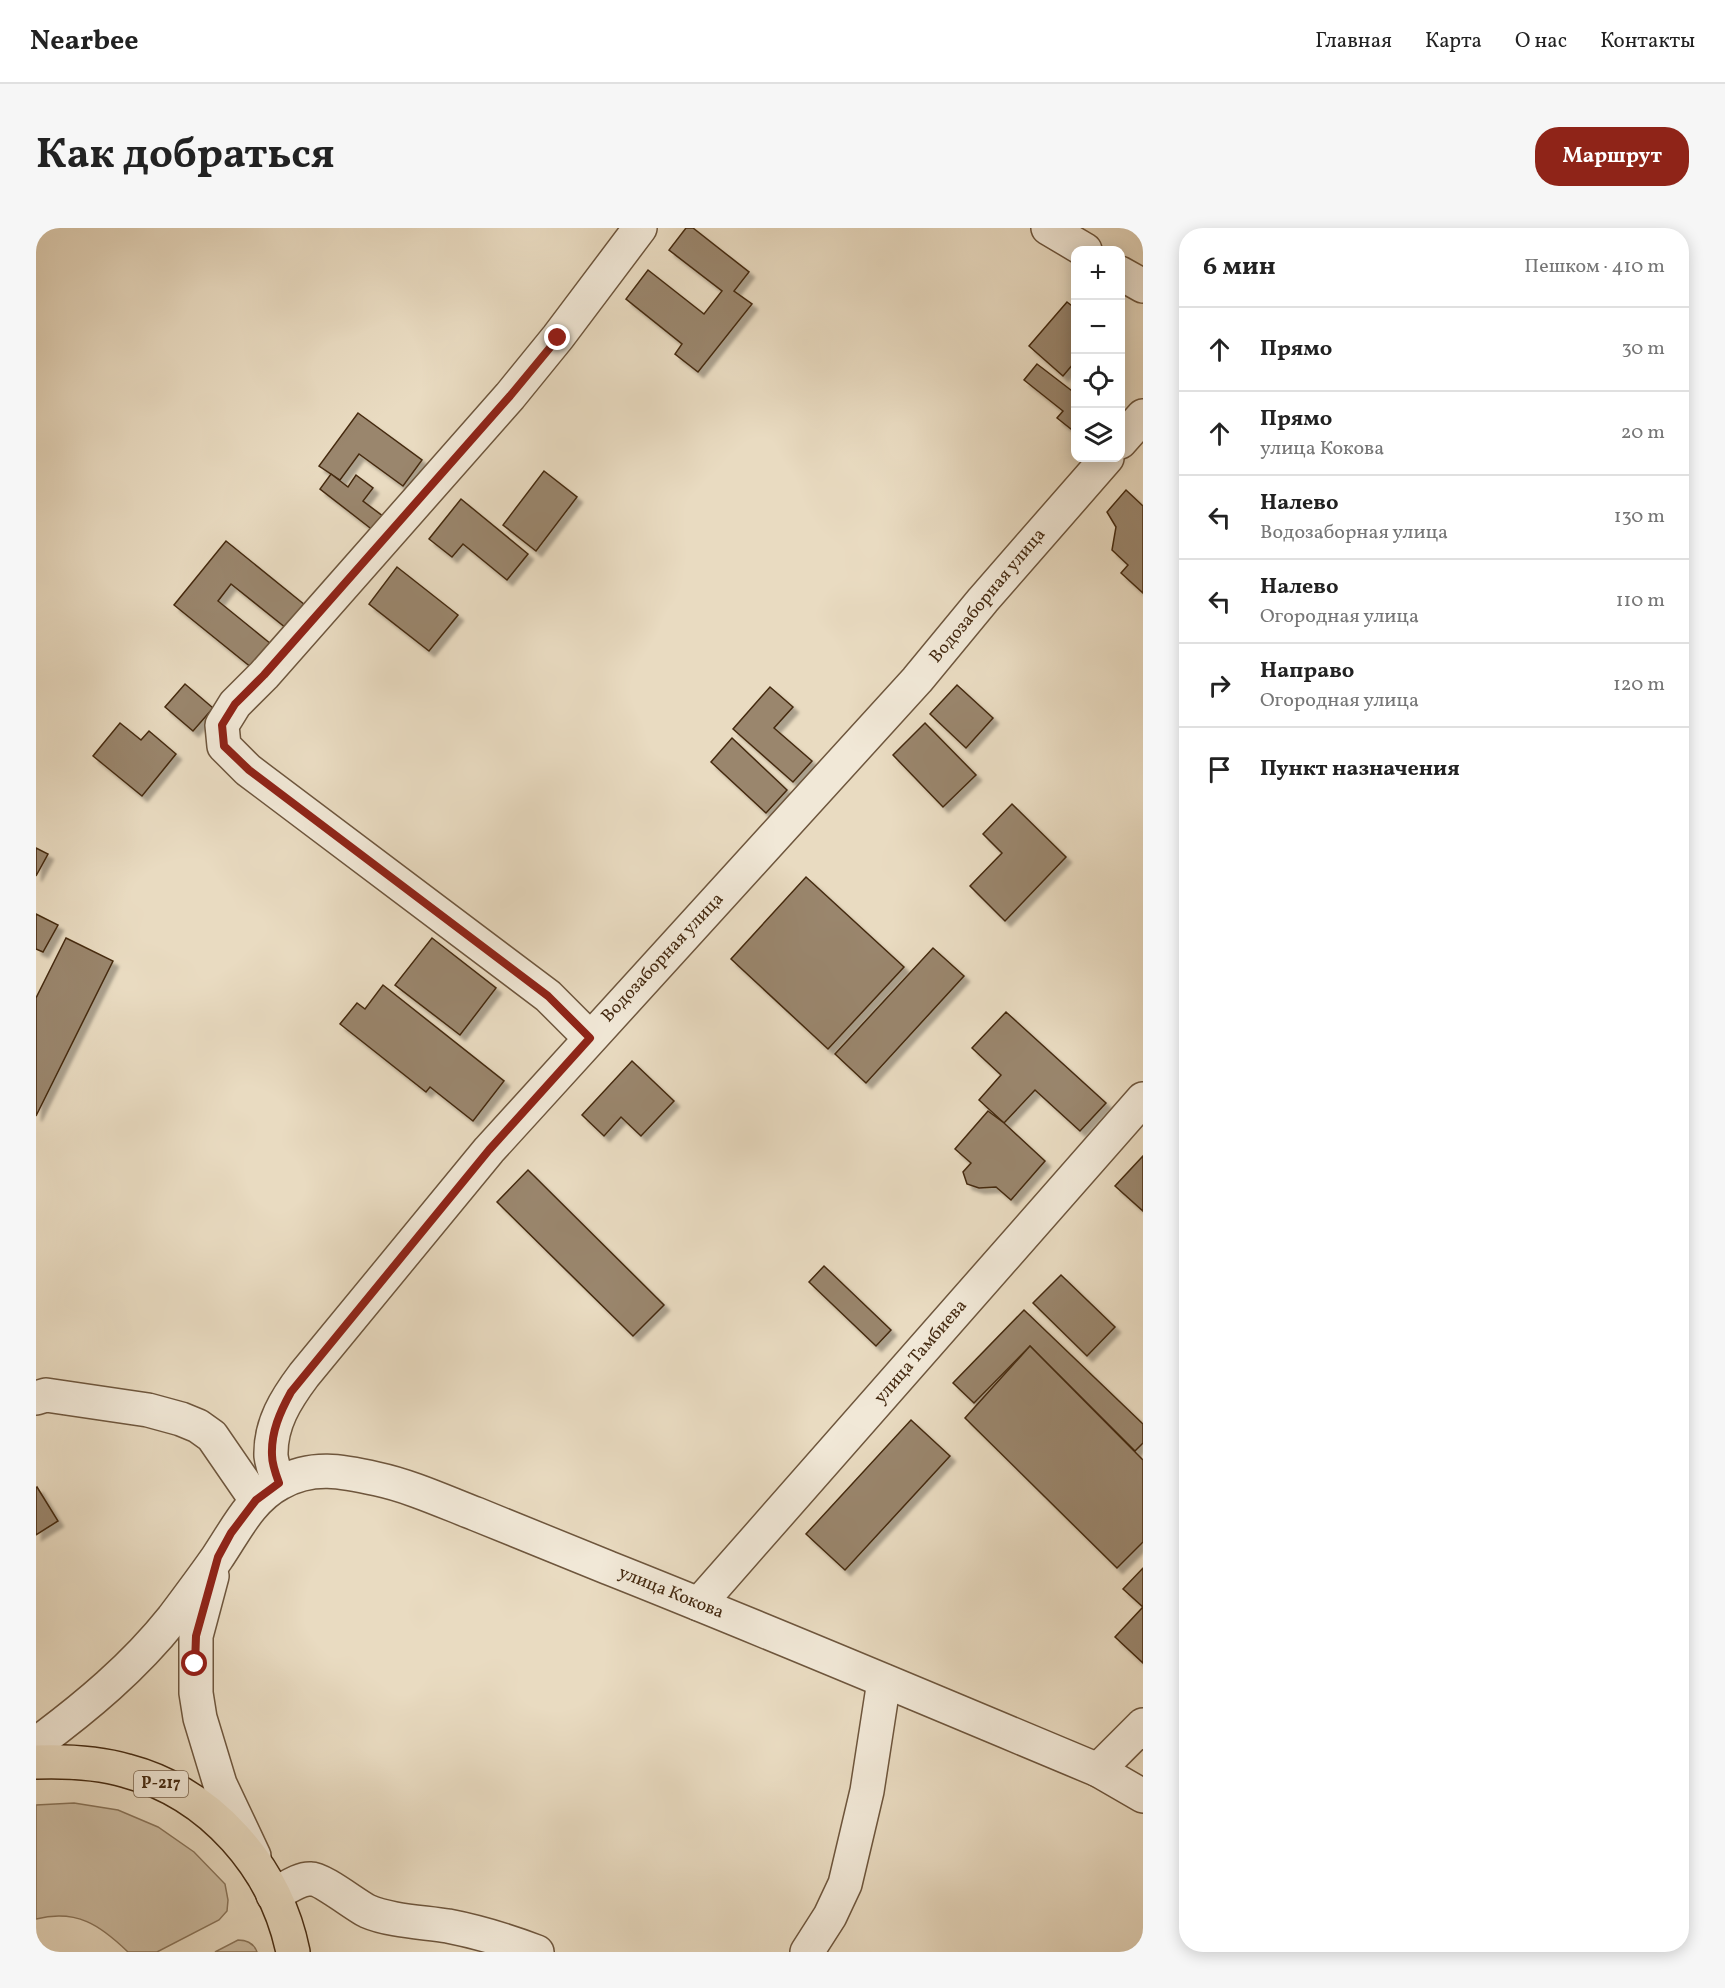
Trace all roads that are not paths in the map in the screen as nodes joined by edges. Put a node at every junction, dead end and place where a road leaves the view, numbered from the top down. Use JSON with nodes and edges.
{"nodes":[{"id":1,"x":640,"y":228,"type":"edge"},
{"id":2,"x":1048,"y":228,"type":"edge"},
{"id":3,"x":1078,"y":246,"type":"edge"},
{"id":4,"x":1125,"y":276,"type":"edge"},
{"id":5,"x":1143,"y":286,"type":"edge"},
{"id":6,"x":1143,"y":416,"type":"edge"},
{"id":7,"x":1125,"y":436,"type":"edge"},
{"id":8,"x":1104,"y":462,"type":"edge"},
{"id":9,"x":590,"y":1038,"type":"junction"},
{"id":10,"x":1143,"y":1100,"type":"edge"},
{"id":11,"x":36,"y":1398,"type":"edge"},
{"id":12,"x":267,"y":1492,"type":"junction"},
{"id":13,"x":218,"y":1557,"type":"junction"},
{"id":14,"x":699,"y":1604,"type":"junction"},
{"id":15,"x":884,"y":1681,"type":"junction"},
{"id":16,"x":1143,"y":1725,"type":"edge"},
{"id":17,"x":36,"y":1744,"type":"edge"},
{"id":18,"x":36,"y":1762,"type":"edge"},
{"id":19,"x":1098,"y":1770,"type":"junction"},
{"id":20,"x":1143,"y":1796,"type":"edge"},
{"id":21,"x":258,"y":1866,"type":"junction"},
{"id":22,"x":273,"y":1895,"type":"junction"},
{"id":23,"x":295,"y":1946,"type":"edge"},
{"id":24,"x":537,"y":1952,"type":"edge"},
{"id":25,"x":807,"y":1952,"type":"edge"}],
"edges":[{"from":1,"to":9,"type":"street"},
{"from":2,"to":3,"type":"street"},
{"from":4,"to":5,"type":"street"},
{"from":6,"to":7,"type":"street"},
{"from":8,"to":9,"type":"street","name":"Водозаборная улица"},
{"from":9,"to":12,"type":"street","name":"Водозаборная улица"},
{"from":10,"to":14,"type":"street","name":"улица Тамбиева"},
{"from":11,"to":12,"type":"street"},
{"from":12,"to":13,"type":"street","name":"улица Кокова"},
{"from":12,"to":14,"type":"street","name":"улица Кокова"},
{"from":13,"to":17,"type":"street"},
{"from":13,"to":21,"type":"street"},
{"from":14,"to":15,"type":"street","name":"улица Кокова"},
{"from":15,"to":19,"type":"street","name":"улица Кокова"},
{"from":15,"to":25,"type":"street"},
{"from":16,"to":19,"type":"street"},
{"from":18,"to":21,"type":"highway","number":"Р-217"},
{"from":19,"to":20,"type":"street","name":"улица Кокова"},
{"from":21,"to":22,"type":"highway"},
{"from":22,"to":23,"type":"highway"},
{"from":22,"to":24,"type":"street"}]}
